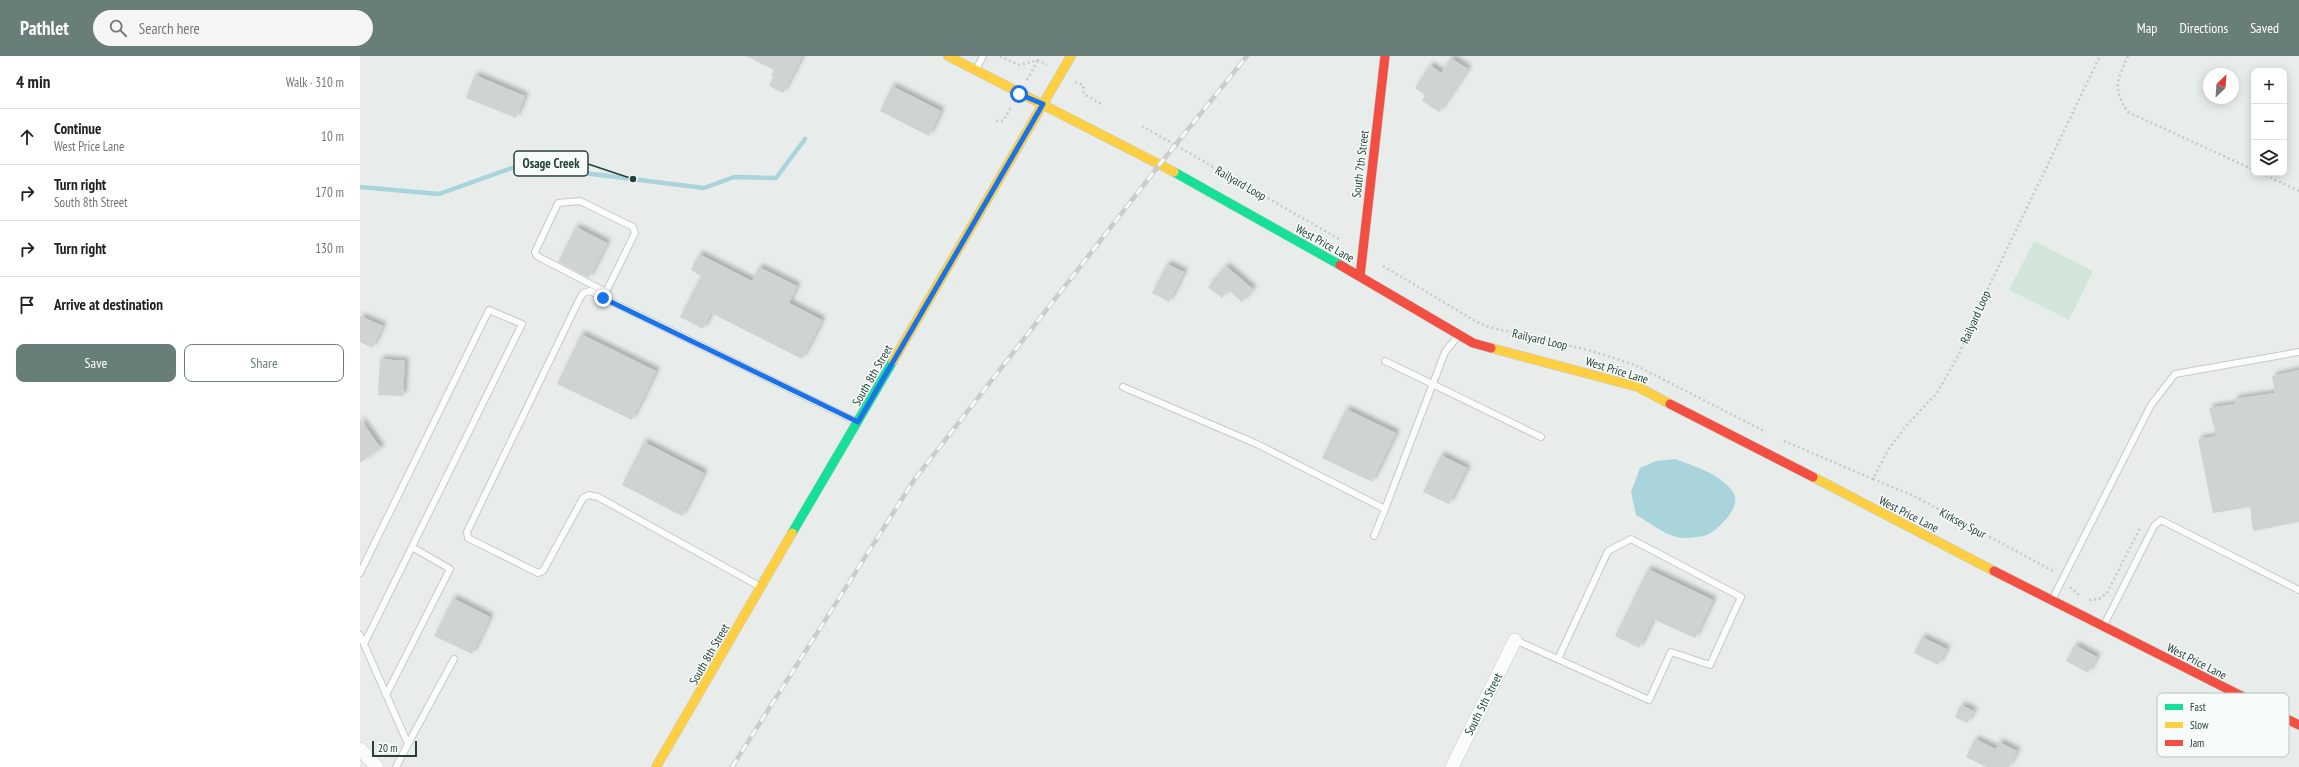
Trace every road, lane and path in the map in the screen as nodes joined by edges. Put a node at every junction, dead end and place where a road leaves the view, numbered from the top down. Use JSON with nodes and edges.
{"nodes":[{"id":1,"x":948,"y":56,"type":"edge"},
{"id":2,"x":983,"y":56,"type":"edge"},
{"id":3,"x":1000,"y":56,"type":"edge"},
{"id":4,"x":1070,"y":56,"type":"edge"},
{"id":5,"x":1384,"y":56,"type":"edge"},
{"id":6,"x":2100,"y":56,"type":"edge"},
{"id":7,"x":2128,"y":56,"type":"edge"},
{"id":8,"x":1038,"y":60,"type":"junction"},
{"id":9,"x":1042,"y":62,"type":"dead end"},
{"id":10,"x":1034,"y":67,"type":"dead end"},
{"id":11,"x":975,"y":71,"type":"junction"},
{"id":12,"x":1077,"y":83,"type":"dead end"},
{"id":13,"x":1043,"y":104,"type":"junction"},
{"id":14,"x":1103,"y":106,"type":"dead end"},
{"id":15,"x":1003,"y":121,"type":"dead end"},
{"id":16,"x":996,"y":122,"type":"dead end"},
{"id":17,"x":1142,"y":126,"type":"dead end"},
{"id":18,"x":2251,"y":169,"type":"edge"},
{"id":19,"x":2267,"y":176,"type":"edge"},
{"id":20,"x":2299,"y":191,"type":"edge"},
{"id":21,"x":1339,"y":239,"type":"dead end"},
{"id":22,"x":1383,"y":266,"type":"dead end"},
{"id":23,"x":1360,"y":276,"type":"junction"},
{"id":24,"x":604,"y":295,"type":"junction"},
{"id":25,"x":1459,"y":334,"type":"junction"},
{"id":26,"x":2299,"y":352,"type":"edge"},
{"id":27,"x":1385,"y":362,"type":"dead end"},
{"id":28,"x":1433,"y":385,"type":"junction"},
{"id":29,"x":1123,"y":387,"type":"dead end"},
{"id":30,"x":858,"y":422,"type":"junction"},
{"id":31,"x":1766,"y":432,"type":"dead end"},
{"id":32,"x":1541,"y":438,"type":"dead end"},
{"id":33,"x":1784,"y":441,"type":"dead end"},
{"id":34,"x":1873,"y":478,"type":"junction"},
{"id":35,"x":1386,"y":509,"type":"junction"},
{"id":36,"x":2145,"y":520,"type":"dead end"},
{"id":37,"x":1374,"y":536,"type":"dead end"},
{"id":38,"x":412,"y":547,"type":"junction"},
{"id":39,"x":2052,"y":568,"type":"dead end"},
{"id":40,"x":360,"y":573,"type":"edge"},
{"id":41,"x":762,"y":587,"type":"junction"},
{"id":42,"x":2299,"y":590,"type":"edge"},
{"id":43,"x":2078,"y":595,"type":"dead end"},
{"id":44,"x":2051,"y":601,"type":"junction"},
{"id":45,"x":2102,"y":627,"type":"junction"},
{"id":46,"x":360,"y":635,"type":"edge"},
{"id":47,"x":1515,"y":640,"type":"joint"},
{"id":48,"x":364,"y":644,"type":"junction"},
{"id":49,"x":454,"y":659,"type":"dead end"},
{"id":50,"x":1558,"y":659,"type":"junction"},
{"id":51,"x":2235,"y":693,"type":"edge"},
{"id":52,"x":386,"y":695,"type":"junction"},
{"id":53,"x":2289,"y":720,"type":"edge"},
{"id":54,"x":2299,"y":725,"type":"edge"},
{"id":55,"x":408,"y":744,"type":"junction"},
{"id":56,"x":360,"y":749,"type":"edge"},
{"id":57,"x":377,"y":767,"type":"edge"},
{"id":58,"x":396,"y":767,"type":"edge"},
{"id":59,"x":656,"y":767,"type":"edge"},
{"id":60,"x":1452,"y":767,"type":"edge"}],
"edges":[{"from":1,"to":11,"type":"street","name":"West Price Lane"},
{"from":2,"to":11,"type":"lane"},
{"from":3,"to":8,"type":"path"},
{"from":4,"to":13,"type":"street","name":"South 8th Street"},
{"from":5,"to":23,"type":"street","name":"South 7th Street"},
{"from":6,"to":34,"type":"path","name":"Railyard Loop"},
{"from":7,"to":18,"type":"path"},
{"from":8,"to":9,"type":"path"},
{"from":8,"to":10,"type":"path"},
{"from":11,"to":13,"type":"street","name":"West Price Lane"},
{"from":12,"to":14,"type":"path"},
{"from":13,"to":23,"type":"street","name":"West Price Lane"},
{"from":13,"to":30,"type":"street","name":"South 8th Street"},
{"from":15,"to":16,"type":"path"},
{"from":17,"to":21,"type":"path","name":"Railyard Loop"},
{"from":19,"to":20,"type":"path"},
{"from":22,"to":31,"type":"path","name":"Railyard Loop"},
{"from":23,"to":25,"type":"street","name":"West Price Lane"},
{"from":24,"to":24,"type":"lane"},
{"from":24,"to":30,"type":"lane"},
{"from":24,"to":41,"type":"lane"},
{"from":25,"to":28,"type":"lane"},
{"from":25,"to":44,"type":"street","name":"West Price Lane"},
{"from":26,"to":44,"type":"lane"},
{"from":27,"to":28,"type":"lane"},
{"from":28,"to":32,"type":"lane"},
{"from":28,"to":35,"type":"lane"},
{"from":29,"to":35,"type":"lane"},
{"from":30,"to":41,"type":"street","name":"South 8th Street"},
{"from":33,"to":34,"type":"path"},
{"from":34,"to":39,"type":"path","name":"Kirksey Spur"},
{"from":35,"to":37,"type":"lane"},
{"from":36,"to":43,"type":"path"},
{"from":38,"to":40,"type":"lane"},
{"from":38,"to":48,"type":"lane"},
{"from":38,"to":52,"type":"lane"},
{"from":41,"to":59,"type":"street","name":"South 8th Street"},
{"from":42,"to":45,"type":"lane"},
{"from":44,"to":45,"type":"street","name":"West Price Lane"},
{"from":45,"to":51,"type":"street","name":"West Price Lane"},
{"from":46,"to":48,"type":"lane"},
{"from":47,"to":50,"type":"lane"},
{"from":47,"to":60,"type":"street","name":"South 5th Street"},
{"from":48,"to":52,"type":"lane"},
{"from":49,"to":55,"type":"lane"},
{"from":50,"to":50,"type":"lane"},
{"from":52,"to":55,"type":"lane"},
{"from":53,"to":54,"type":"street","name":"West Price Lane"},
{"from":55,"to":58,"type":"lane"},
{"from":56,"to":57,"type":"street"}]}
